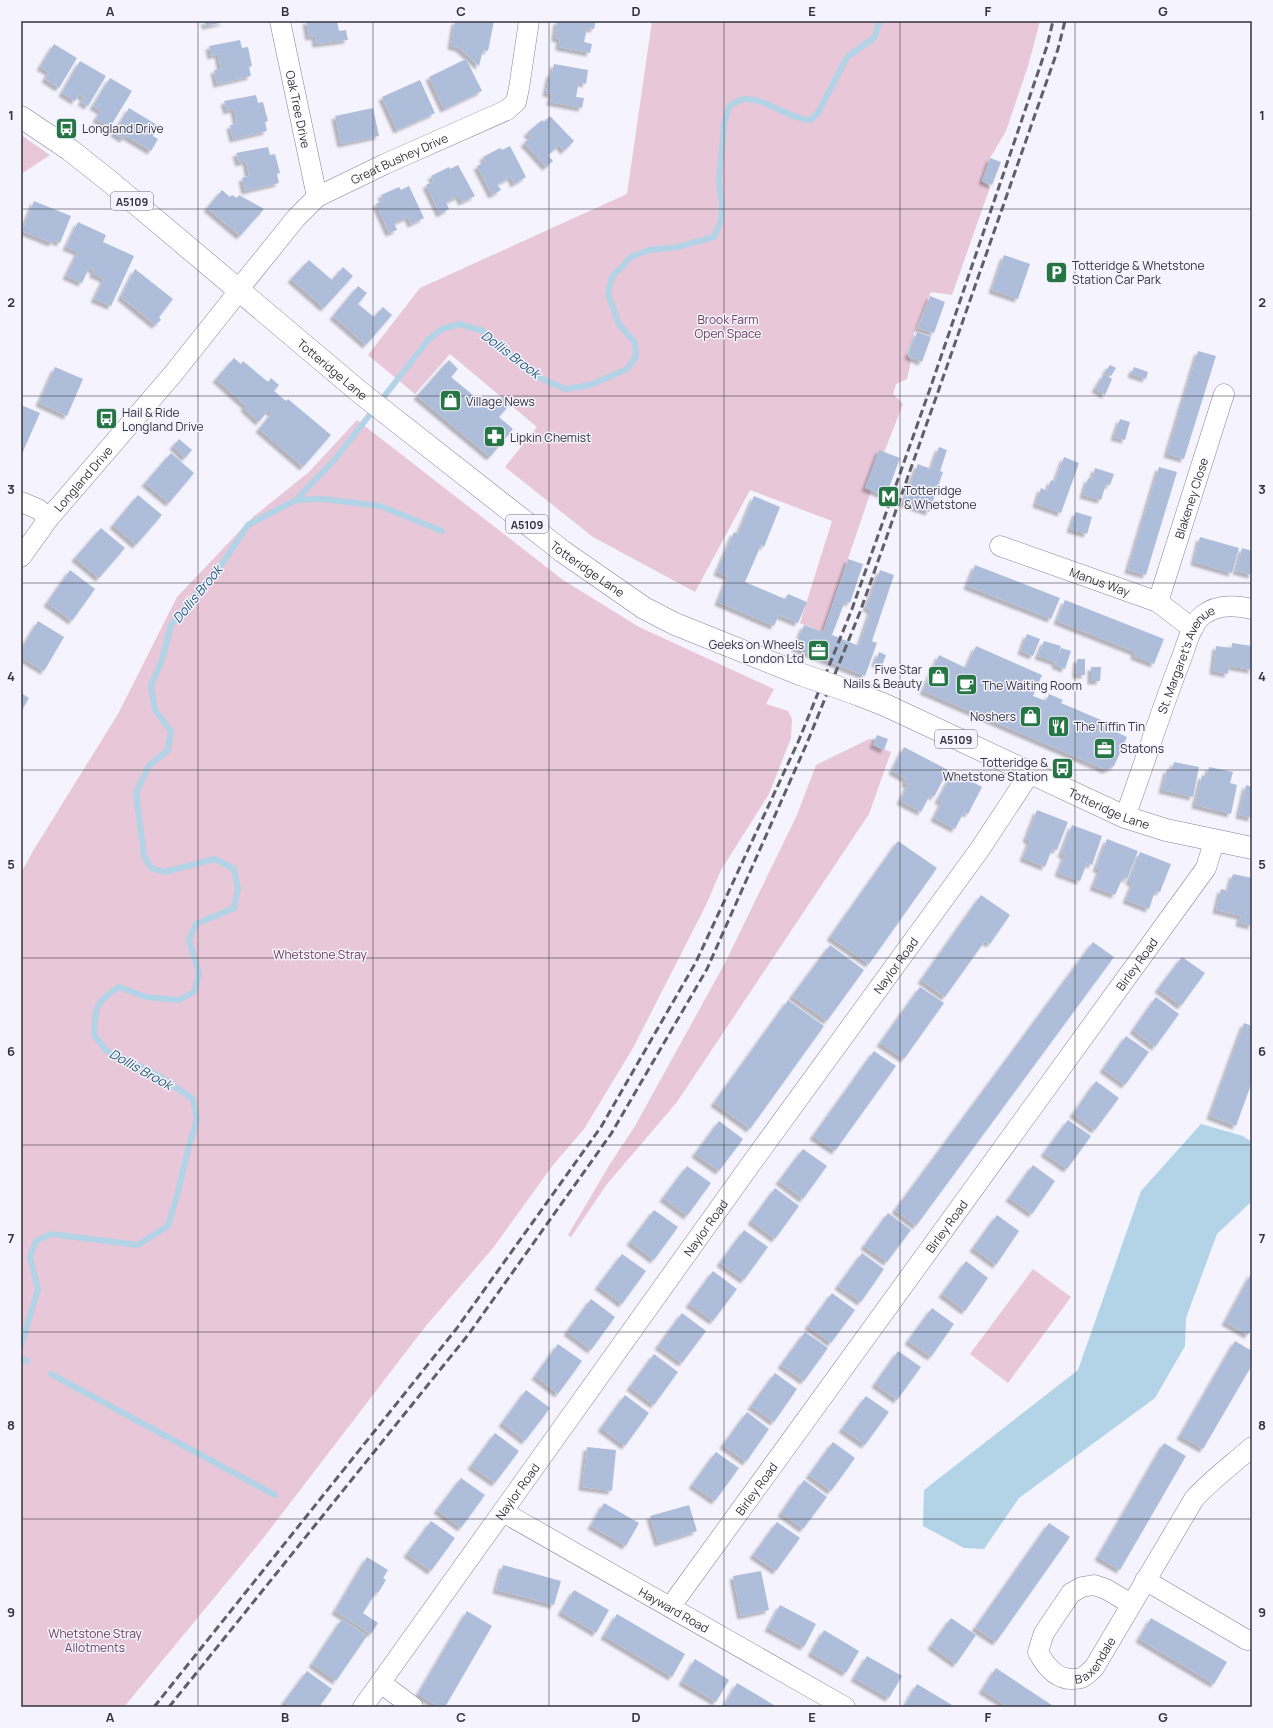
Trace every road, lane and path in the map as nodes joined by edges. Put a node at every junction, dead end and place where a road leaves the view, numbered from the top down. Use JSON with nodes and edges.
{"nodes":[{"id":1,"x":280,"y":21,"type":"edge"},
{"id":2,"x":529,"y":21,"type":"edge"},
{"id":3,"x":21,"y":117,"type":"edge"},
{"id":4,"x":317,"y":197,"type":"junction"},
{"id":5,"x":239,"y":290,"type":"junction"},
{"id":6,"x":1224,"y":394,"type":"dead end"},
{"id":7,"x":21,"y":502,"type":"edge"},
{"id":8,"x":49,"y":518,"type":"junction"},
{"id":9,"x":1000,"y":546,"type":"dead end"},
{"id":10,"x":21,"y":557,"type":"edge"},
{"id":11,"x":1158,"y":602,"type":"junction"},
{"id":12,"x":1252,"y":609,"type":"edge"},
{"id":13,"x":1193,"y":629,"type":"junction"},
{"id":14,"x":1030,"y":773,"type":"junction"},
{"id":15,"x":1125,"y":817,"type":"junction"},
{"id":16,"x":1214,"y":842,"type":"junction"},
{"id":17,"x":1252,"y":848,"type":"edge"},
{"id":18,"x":1252,"y":1447,"type":"edge"},
{"id":19,"x":503,"y":1512,"type":"junction"},
{"id":20,"x":1145,"y":1580,"type":"junction"},
{"id":21,"x":1131,"y":1604,"type":"junction"},
{"id":22,"x":671,"y":1606,"type":"junction"},
{"id":23,"x":1247,"y":1640,"type":"dead end"},
{"id":24,"x":380,"y":1683,"type":"junction"},
{"id":25,"x":363,"y":1707,"type":"edge"},
{"id":26,"x":413,"y":1707,"type":"edge"},
{"id":27,"x":845,"y":1707,"type":"edge"}],
"edges":[{"from":1,"to":4,"type":"street","name":"Oak Tree Drive"},
{"from":2,"to":4,"type":"street","name":"Great Bushey Drive"},
{"from":3,"to":5,"type":"main road","name":"Totteridge Lane","number":"A5109"},
{"from":4,"to":5,"type":"street","name":"Great Bushey Drive"},
{"from":5,"to":8,"type":"street","name":"Longland Drive"},
{"from":5,"to":14,"type":"main road","name":"Totteridge Lane","number":"A5109","bridge":true},
{"from":6,"to":11,"type":"street","name":"Blakeney Close"},
{"from":7,"to":8,"type":"street"},
{"from":8,"to":10,"type":"street","name":"Longland Drive"},
{"from":9,"to":11,"type":"street","name":"Manus Way"},
{"from":11,"to":13,"type":"street","name":"Manus Way"},
{"from":12,"to":13,"type":"street","name":"St. Margaret's Avenue"},
{"from":13,"to":15,"type":"street","name":"St. Margaret's Avenue"},
{"from":14,"to":15,"type":"main road","name":"Totteridge Lane","number":"A5109"},
{"from":14,"to":19,"type":"street","name":"Naylor Road"},
{"from":15,"to":16,"type":"main road","name":"Totteridge Lane","number":"A5109"},
{"from":16,"to":17,"type":"main road","name":"Totteridge Lane","number":"A5109"},
{"from":16,"to":22,"type":"street","name":"Birley Road"},
{"from":18,"to":20,"type":"street","name":"Baxendale"},
{"from":19,"to":22,"type":"street","name":"Hayward Road"},
{"from":19,"to":24,"type":"street","name":"Naylor Road"},
{"from":20,"to":21,"type":"street","name":"Baxendale"},
{"from":20,"to":23,"type":"street"},
{"from":21,"to":21,"type":"street","name":"Baxendale"},
{"from":22,"to":27,"type":"street","name":"Hayward Road"},
{"from":24,"to":25,"type":"street","name":"Naylor Road"},
{"from":24,"to":26,"type":"street"}]}
